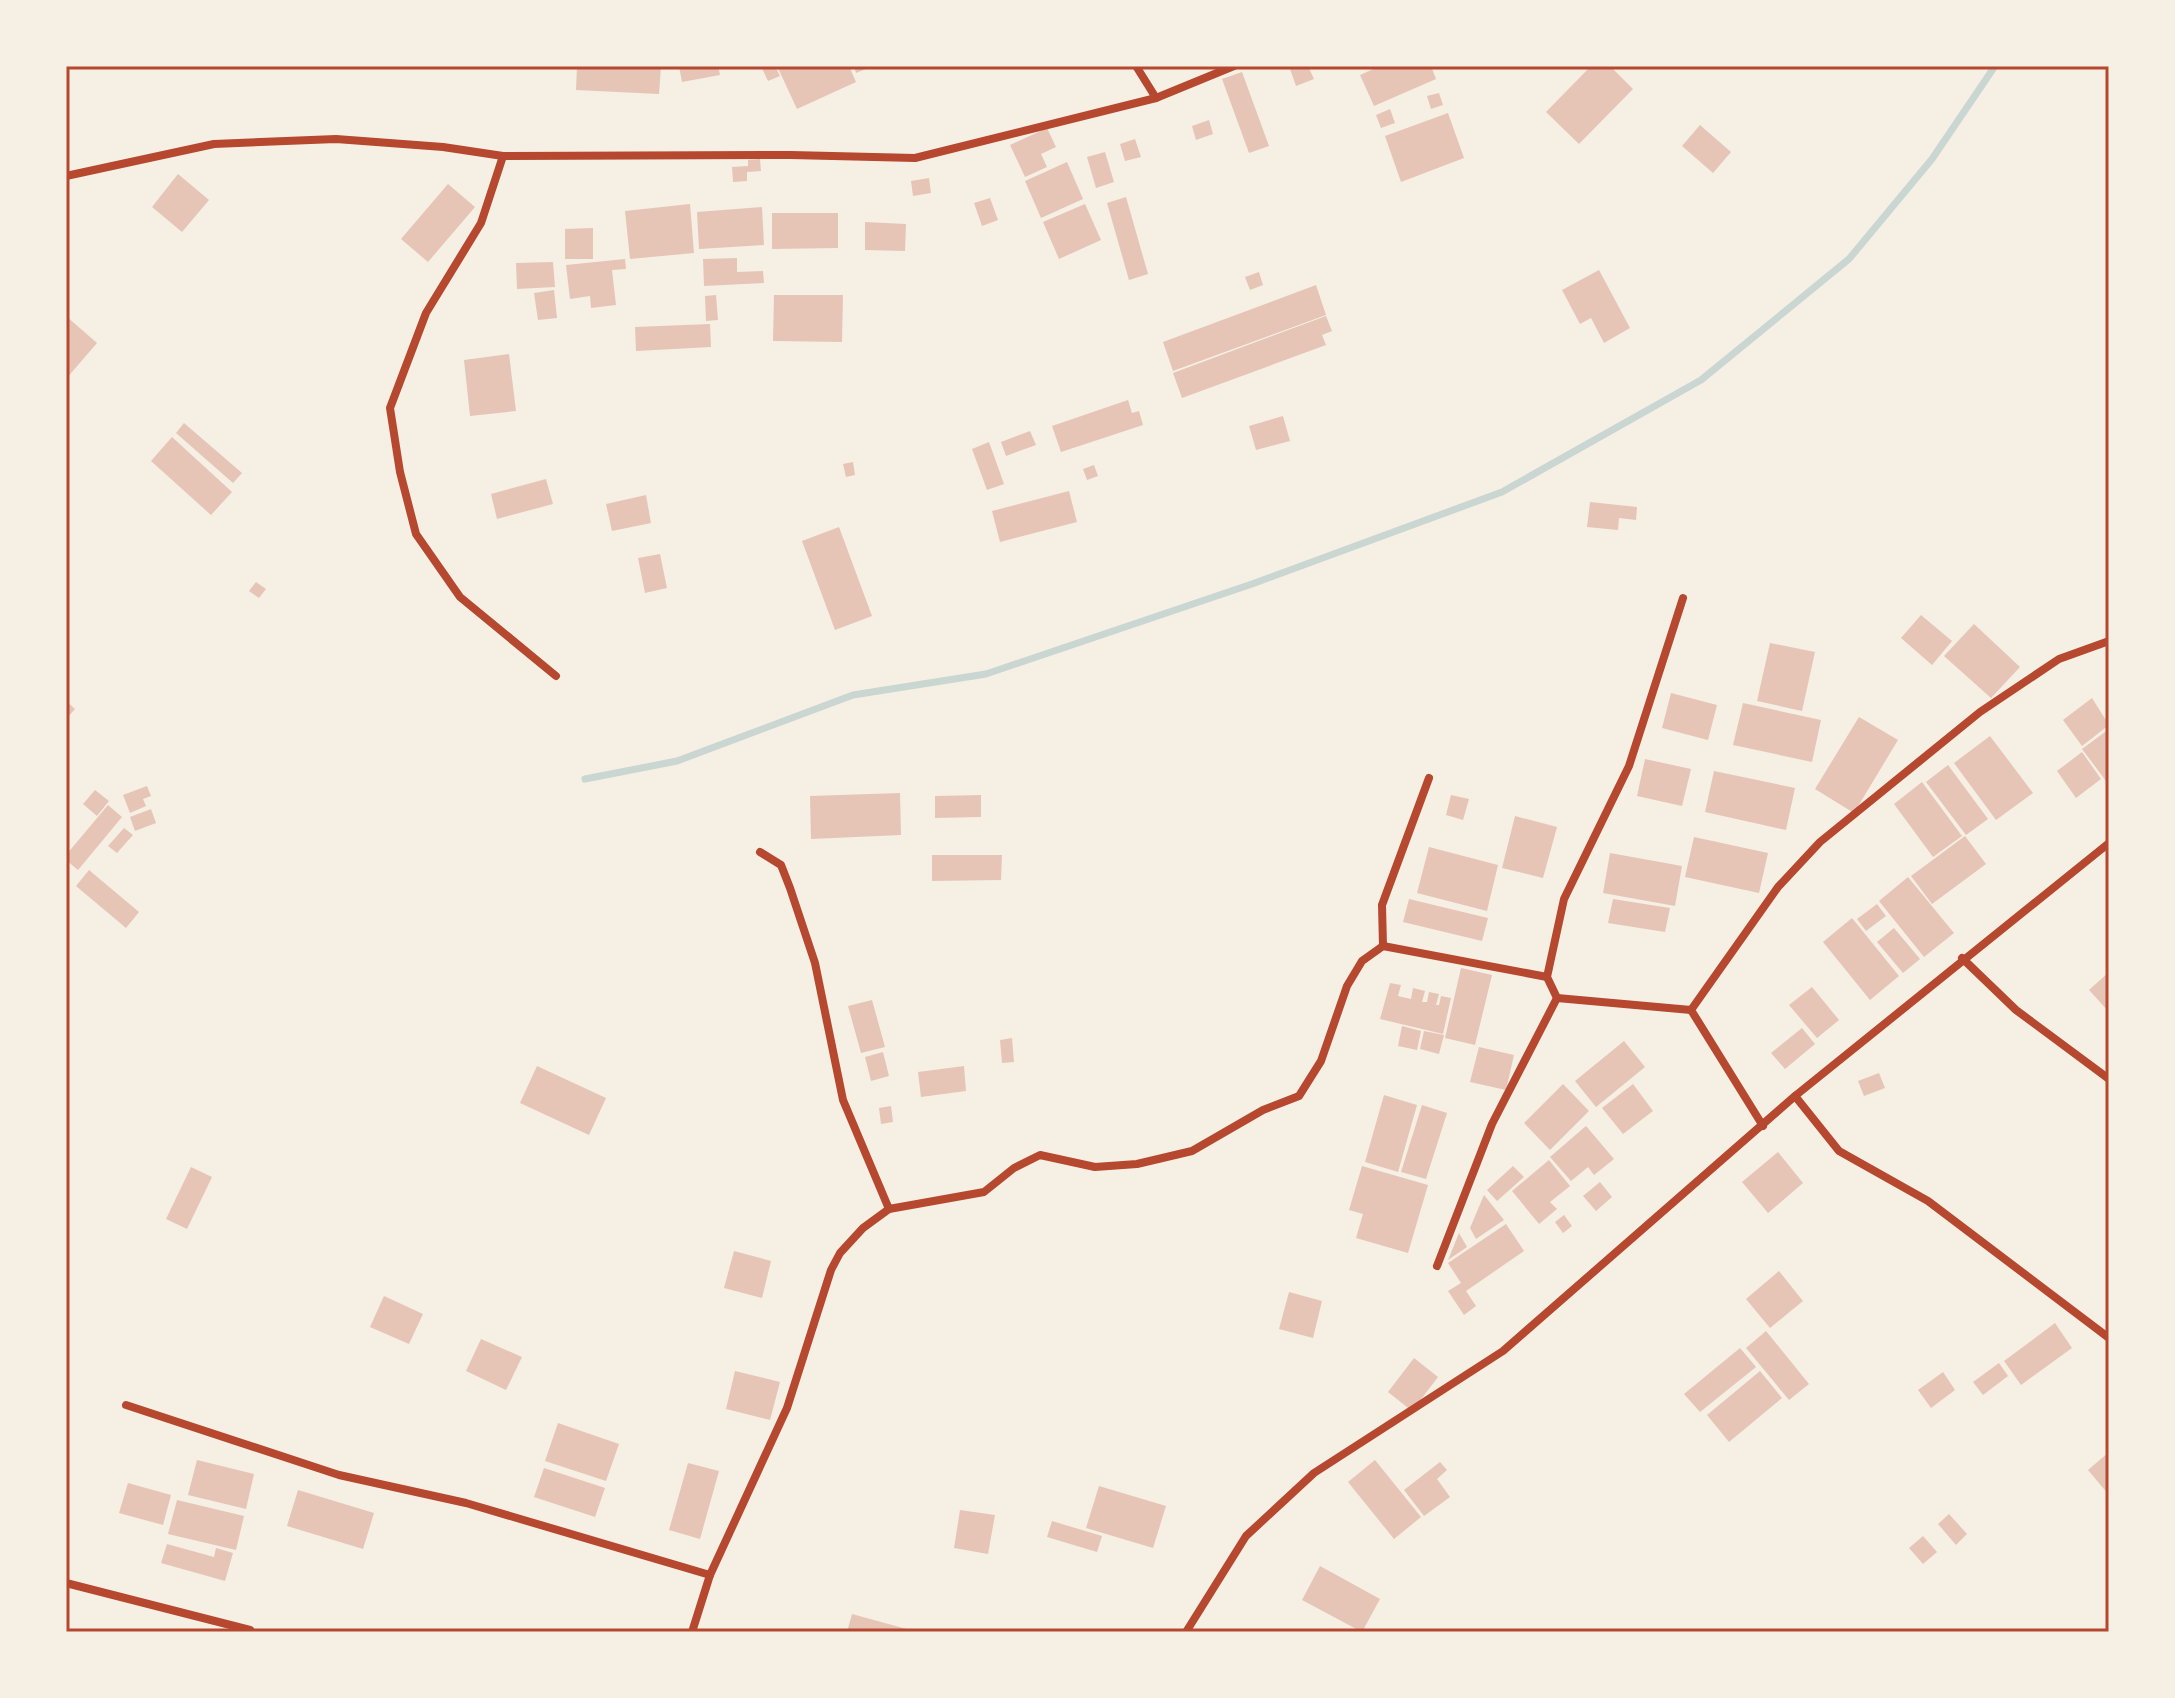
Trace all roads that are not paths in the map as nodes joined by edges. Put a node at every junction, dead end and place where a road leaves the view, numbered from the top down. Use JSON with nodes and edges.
{"nodes":[{"id":1,"x":1136,"y":66,"type":"edge"},
{"id":2,"x":1234,"y":66,"type":"edge"},
{"id":3,"x":1156,"y":98,"type":"junction"},
{"id":4,"x":503,"y":156,"type":"junction"},
{"id":5,"x":66,"y":176,"type":"edge"},
{"id":6,"x":1683,"y":598,"type":"dead end"},
{"id":7,"x":2109,"y":641,"type":"edge"},
{"id":8,"x":556,"y":676,"type":"dead end"},
{"id":9,"x":1429,"y":778,"type":"dead end"},
{"id":10,"x":2109,"y":843,"type":"edge"},
{"id":11,"x":760,"y":852,"type":"dead end"},
{"id":12,"x":1383,"y":946,"type":"junction"},
{"id":13,"x":1962,"y":958,"type":"junction"},
{"id":14,"x":1547,"y":977,"type":"junction"},
{"id":15,"x":1557,"y":998,"type":"junction"},
{"id":16,"x":1691,"y":1010,"type":"junction"},
{"id":17,"x":2109,"y":1079,"type":"edge"},
{"id":18,"x":1795,"y":1096,"type":"junction"},
{"id":19,"x":1763,"y":1126,"type":"junction"},
{"id":20,"x":889,"y":1209,"type":"junction"},
{"id":21,"x":1437,"y":1266,"type":"dead end"},
{"id":22,"x":2109,"y":1338,"type":"edge"},
{"id":23,"x":126,"y":1405,"type":"dead end"},
{"id":24,"x":710,"y":1575,"type":"junction"},
{"id":25,"x":66,"y":1583,"type":"edge"},
{"id":26,"x":253,"y":1631,"type":"edge"},
{"id":27,"x":692,"y":1632,"type":"edge"},
{"id":28,"x":1186,"y":1632,"type":"edge"}],
"edges":[{"from":1,"to":3,"type":"street"},
{"from":2,"to":3,"type":"street"},
{"from":3,"to":4,"type":"street"},
{"from":4,"to":5,"type":"street"},
{"from":4,"to":8,"type":"street"},
{"from":6,"to":14,"type":"street"},
{"from":7,"to":16,"type":"street"},
{"from":9,"to":12,"type":"street"},
{"from":10,"to":13,"type":"street"},
{"from":11,"to":20,"type":"street"},
{"from":12,"to":14,"type":"street"},
{"from":12,"to":20,"type":"street"},
{"from":13,"to":17,"type":"street"},
{"from":13,"to":18,"type":"street"},
{"from":14,"to":15,"type":"street"},
{"from":15,"to":16,"type":"street"},
{"from":15,"to":21,"type":"street"},
{"from":16,"to":19,"type":"street"},
{"from":18,"to":19,"type":"street"},
{"from":18,"to":22,"type":"street"},
{"from":19,"to":28,"type":"street"},
{"from":20,"to":24,"type":"street"},
{"from":23,"to":24,"type":"street"},
{"from":24,"to":27,"type":"street"},
{"from":25,"to":26,"type":"street"}]}
